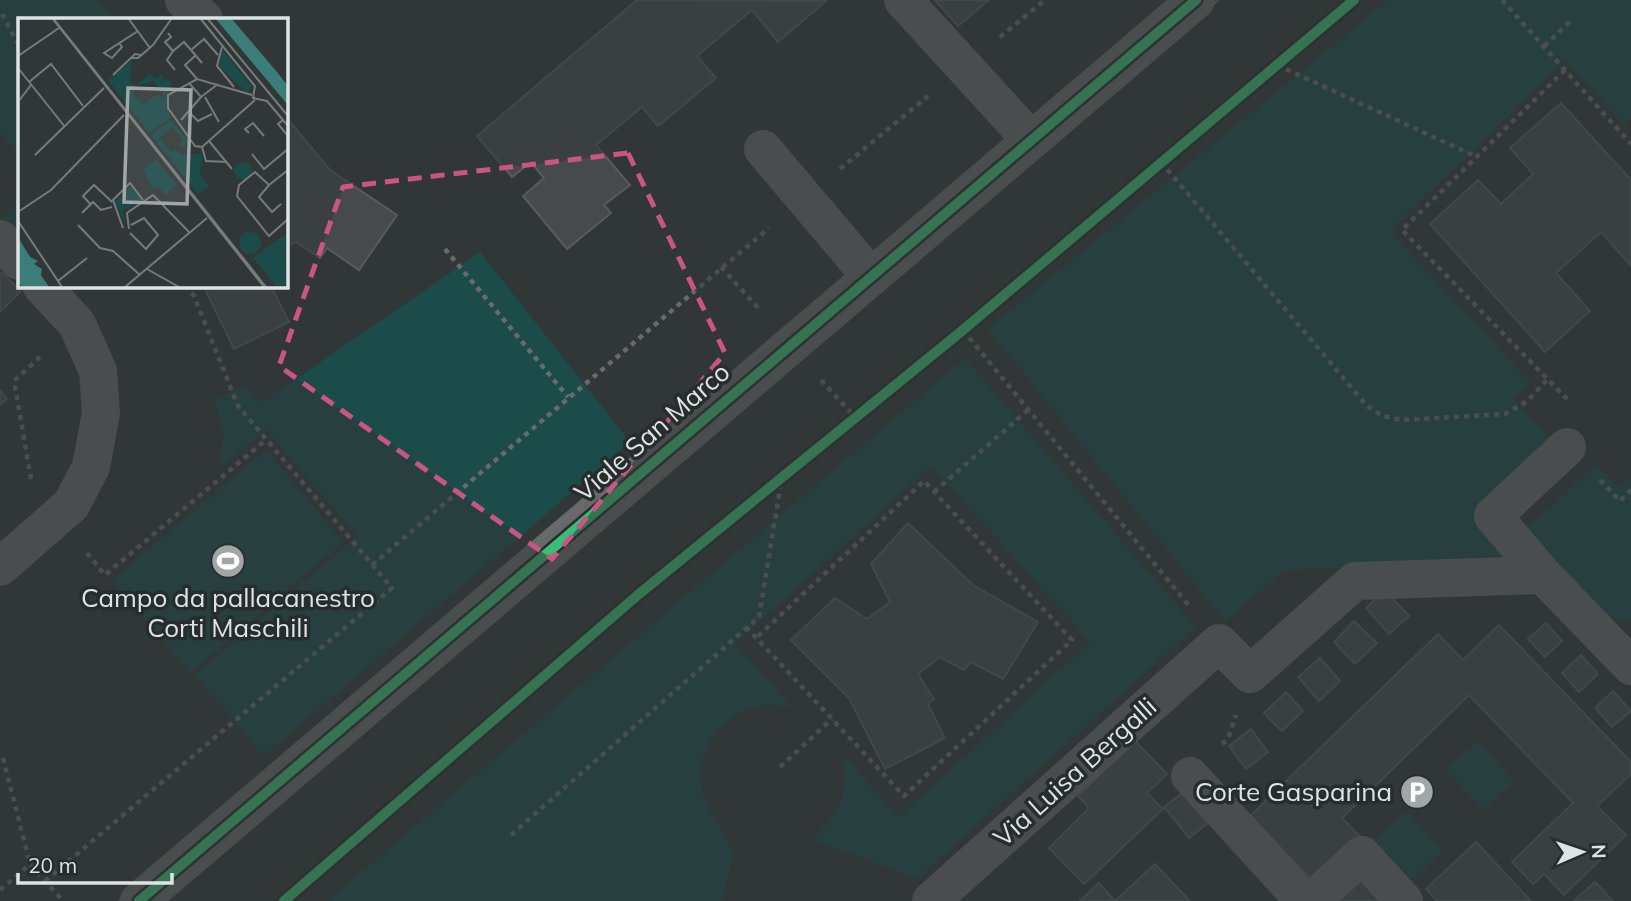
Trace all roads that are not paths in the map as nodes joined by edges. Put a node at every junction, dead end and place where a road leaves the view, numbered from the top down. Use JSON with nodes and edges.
{"nodes":[{"id":1,"x":184,"y":0,"type":"edge"},
{"id":2,"x":903,"y":0,"type":"edge"},
{"id":3,"x":1196,"y":0,"type":"edge"},
{"id":4,"x":203,"y":18,"type":"edge"},
{"id":5,"x":1031,"y":140,"type":"junction"},
{"id":6,"x":763,"y":149,"type":"dead end"},
{"id":7,"x":0,"y":239,"type":"edge"},
{"id":8,"x":18,"y":260,"type":"edge"},
{"id":9,"x":871,"y":276,"type":"junction"},
{"id":10,"x":43,"y":287,"type":"edge"},
{"id":11,"x":1567,"y":447,"type":"dead end"},
{"id":12,"x":0,"y":567,"type":"edge"},
{"id":13,"x":1543,"y":575,"type":"junction"},
{"id":14,"x":1631,"y":666,"type":"edge"},
{"id":15,"x":1190,"y":776,"type":"road end"},
{"id":16,"x":139,"y":901,"type":"edge"},
{"id":17,"x":931,"y":901,"type":"edge"},
{"id":18,"x":1304,"y":901,"type":"edge"},
{"id":19,"x":1312,"y":901,"type":"edge"},
{"id":20,"x":1404,"y":901,"type":"edge"}],
"edges":[{"from":1,"to":4,"type":"street"},
{"from":2,"to":5,"type":"street"},
{"from":3,"to":5,"type":"street","name":"Viale San Marco"},
{"from":5,"to":9,"type":"street","name":"Viale San Marco"},
{"from":6,"to":9,"type":"street"},
{"from":7,"to":8,"type":"street"},
{"from":9,"to":16,"type":"street","name":"Viale San Marco"},
{"from":10,"to":12,"type":"street"},
{"from":11,"to":13,"type":"street"},
{"from":13,"to":14,"type":"street"},
{"from":13,"to":17,"type":"street","name":"Via Luisa Bergalli"},
{"from":15,"to":18,"type":"street"},
{"from":19,"to":20,"type":"street"}]}
